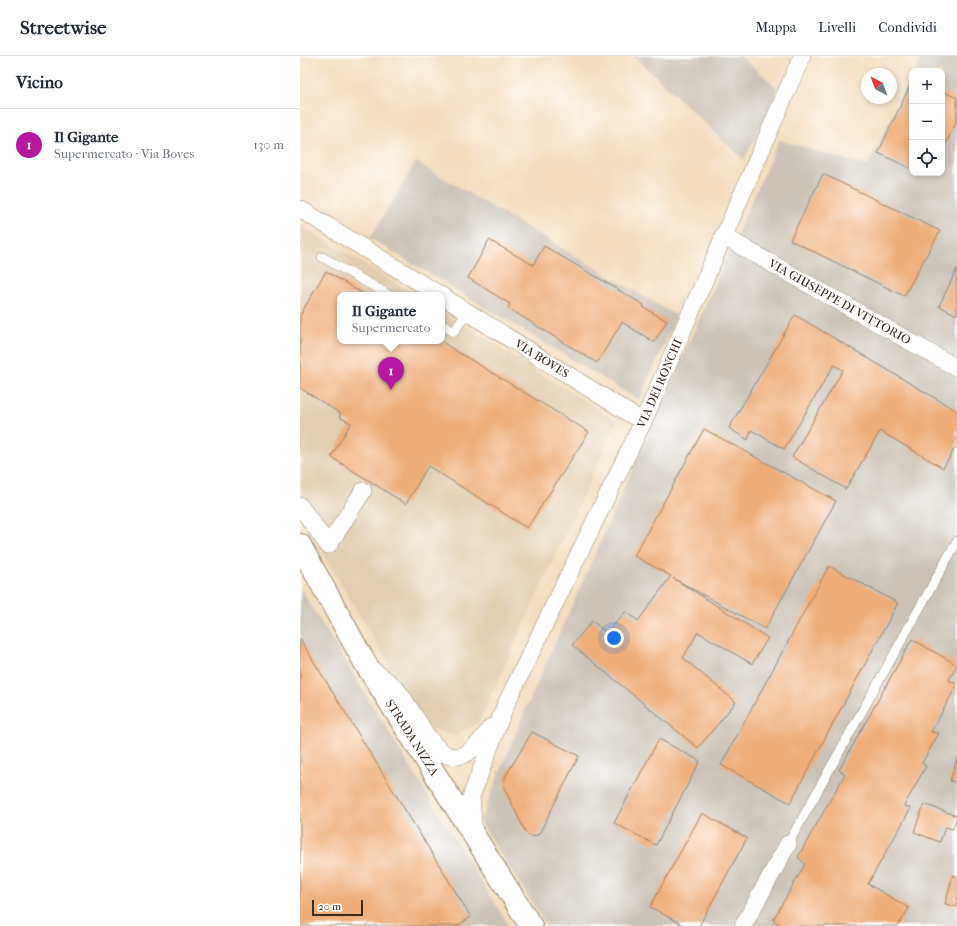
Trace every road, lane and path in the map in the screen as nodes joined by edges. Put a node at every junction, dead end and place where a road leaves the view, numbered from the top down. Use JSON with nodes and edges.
{"nodes":[{"id":1,"x":802,"y":56,"type":"edge"},
{"id":2,"x":300,"y":209,"type":"edge"},
{"id":3,"x":723,"y":236,"type":"junction"},
{"id":4,"x":322,"y":257,"type":"dead end"},
{"id":5,"x":383,"y":292,"type":"edge"},
{"id":6,"x":435,"y":292,"type":"edge"},
{"id":7,"x":445,"y":298,"type":"edge"},
{"id":8,"x":467,"y":312,"type":"junction"},
{"id":9,"x":445,"y":328,"type":"edge"},
{"id":10,"x":957,"y":368,"type":"edge"},
{"id":11,"x":643,"y":422,"type":"junction"},
{"id":12,"x":363,"y":491,"type":"dead end"},
{"id":13,"x":300,"y":506,"type":"edge"},
{"id":14,"x":957,"y":541,"type":"edge"},
{"id":15,"x":300,"y":546,"type":"edge"},
{"id":16,"x":365,"y":663,"type":"junction"},
{"id":17,"x":505,"y":706,"type":"junction"},
{"id":18,"x":474,"y":837,"type":"junction"},
{"id":19,"x":788,"y":844,"type":"joint"},
{"id":20,"x":531,"y":926,"type":"edge"},
{"id":21,"x":743,"y":926,"type":"edge"}],
"edges":[{"from":1,"to":3,"type":"street","name":"VIA DEI RONCHI"},
{"from":2,"to":6,"type":"street","name":"VIA BOVES"},
{"from":3,"to":10,"type":"street","name":"VIA GIUSEPPE DI VITTORIO"},
{"from":3,"to":11,"type":"street","name":"VIA DEI RONCHI"},
{"from":4,"to":5,"type":"lane"},
{"from":7,"to":8,"type":"street","name":"VIA BOVES"},
{"from":8,"to":9,"type":"lane"},
{"from":8,"to":11,"type":"street","name":"VIA BOVES"},
{"from":11,"to":17,"type":"street","name":"VIA DEI RONCHI"},
{"from":12,"to":13,"type":"street"},
{"from":14,"to":19,"type":"lane"},
{"from":15,"to":16,"type":"street","name":"STRADA NIZZA"},
{"from":16,"to":17,"type":"street","name":"VIA DEI RONCHI"},
{"from":16,"to":18,"type":"street","name":"STRADA NIZZA"},
{"from":17,"to":18,"type":"street","name":"VIA DEI RONCHI"},
{"from":18,"to":20,"type":"street","name":"STRADA NIZZA"},
{"from":19,"to":21,"type":"street"}]}
